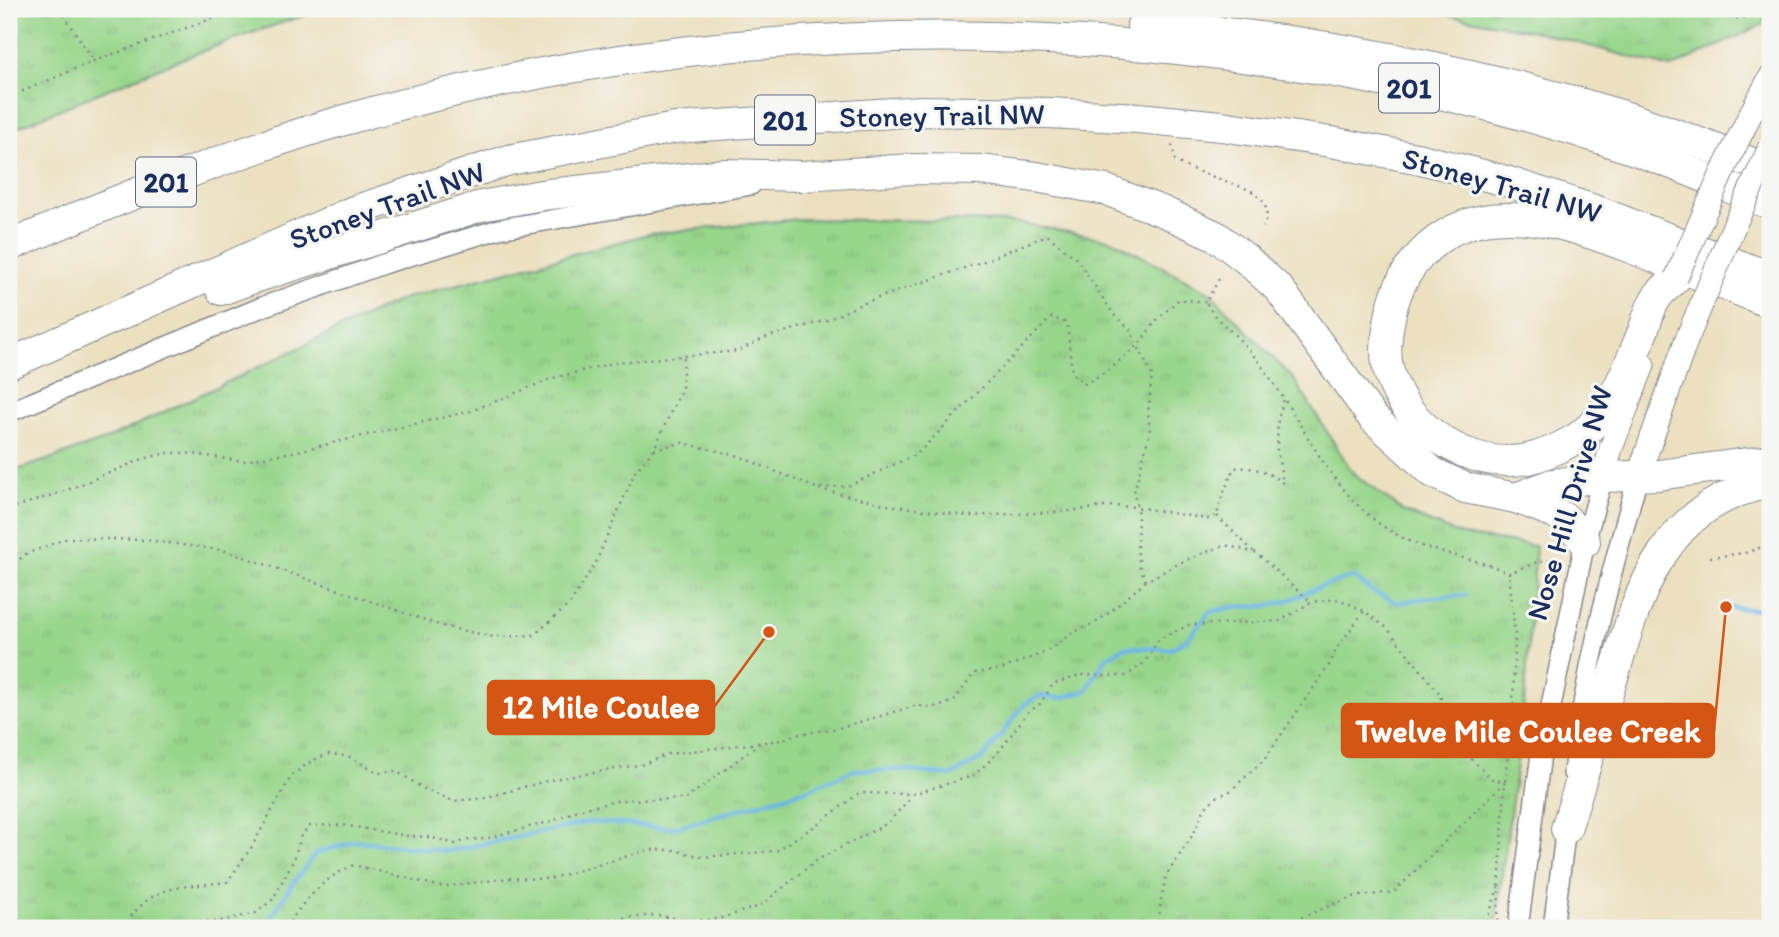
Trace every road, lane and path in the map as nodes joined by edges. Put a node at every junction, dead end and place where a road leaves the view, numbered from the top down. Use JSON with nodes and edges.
{"nodes":[{"id":1,"x":60,"y":9,"type":"edge"},
{"id":2,"x":239,"y":9,"type":"edge"},
{"id":3,"x":1681,"y":9,"type":"edge"},
{"id":4,"x":1768,"y":9,"type":"edge"},
{"id":5,"x":1034,"y":36,"type":"junction"},
{"id":6,"x":94,"y":61,"type":"junction"},
{"id":7,"x":1770,"y":78,"type":"edge"},
{"id":8,"x":9,"y":97,"type":"edge"},
{"id":9,"x":1172,"y":145,"type":"dead end"},
{"id":10,"x":1770,"y":147,"type":"edge"},
{"id":11,"x":1770,"y":170,"type":"edge"},
{"id":12,"x":803,"y":176,"type":"junction"},
{"id":13,"x":1770,"y":204,"type":"edge"},
{"id":14,"x":1263,"y":227,"type":"dead end"},
{"id":15,"x":9,"y":246,"type":"edge"},
{"id":16,"x":1770,"y":277,"type":"edge"},
{"id":17,"x":1676,"y":278,"type":"joint"},
{"id":18,"x":1219,"y":279,"type":"dead end"},
{"id":19,"x":1206,"y":302,"type":"junction"},
{"id":20,"x":1770,"y":303,"type":"edge"},
{"id":21,"x":1651,"y":326,"type":"junction"},
{"id":22,"x":1139,"y":344,"type":"junction"},
{"id":23,"x":684,"y":356,"type":"junction"},
{"id":24,"x":9,"y":364,"type":"edge"},
{"id":25,"x":9,"y":372,"type":"edge"},
{"id":26,"x":1283,"y":398,"type":"junction"},
{"id":27,"x":9,"y":412,"type":"edge"},
{"id":28,"x":654,"y":449,"type":"junction"},
{"id":29,"x":1770,"y":460,"type":"edge"},
{"id":30,"x":1603,"y":477,"type":"junction"},
{"id":31,"x":1638,"y":477,"type":"junction"},
{"id":32,"x":1770,"y":484,"type":"edge"},
{"id":33,"x":816,"y":488,"type":"junction"},
{"id":34,"x":1516,"y":498,"type":"junction"},
{"id":35,"x":1136,"y":507,"type":"junction"},
{"id":36,"x":9,"y":509,"type":"edge"},
{"id":37,"x":1217,"y":516,"type":"junction"},
{"id":38,"x":1585,"y":542,"type":"junction"},
{"id":39,"x":1770,"y":544,"type":"edge"},
{"id":40,"x":1256,"y":553,"type":"junction"},
{"id":41,"x":1710,"y":557,"type":"dead end"},
{"id":42,"x":1550,"y":560,"type":"dead end"},
{"id":43,"x":9,"y":568,"type":"edge"},
{"id":44,"x":1509,"y":573,"type":"junction"},
{"id":45,"x":1146,"y":581,"type":"junction"},
{"id":46,"x":1311,"y":602,"type":"junction"},
{"id":47,"x":1364,"y":611,"type":"junction"},
{"id":48,"x":761,"y":742,"type":"junction"},
{"id":49,"x":1505,"y":782,"type":"junction"},
{"id":50,"x":913,"y":794,"type":"junction"},
{"id":51,"x":1566,"y":830,"type":"junction"},
{"id":52,"x":1501,"y":880,"type":"junction"},
{"id":53,"x":123,"y":928,"type":"edge"},
{"id":54,"x":174,"y":928,"type":"edge"},
{"id":55,"x":287,"y":928,"type":"edge"},
{"id":56,"x":533,"y":928,"type":"edge"},
{"id":57,"x":1158,"y":928,"type":"edge"},
{"id":58,"x":1275,"y":928,"type":"edge"},
{"id":59,"x":1484,"y":928,"type":"edge"},
{"id":60,"x":1497,"y":928,"type":"edge"},
{"id":61,"x":1518,"y":928,"type":"edge"},
{"id":62,"x":1553,"y":928,"type":"edge"}],
"edges":[{"from":1,"to":6,"type":"path"},
{"from":2,"to":6,"type":"path"},
{"from":3,"to":4,"type":"path"},
{"from":5,"to":11,"type":"highway"},
{"from":5,"to":13,"type":"highway","number":"201"},
{"from":5,"to":15,"type":"highway","number":"201"},
{"from":6,"to":8,"type":"path"},
{"from":7,"to":17,"type":"main road","bridge":true},
{"from":9,"to":14,"type":"path"},
{"from":10,"to":31,"type":"main road","name":"Nose Hill Drive NW","bridge":true},
{"from":12,"to":25,"type":"highway"},
{"from":12,"to":27,"type":"street"},
{"from":12,"to":34,"type":"highway"},
{"from":16,"to":24,"type":"highway","name":"Stoney Trail NW","number":"201"},
{"from":17,"to":21,"type":"highway"},
{"from":18,"to":19,"type":"path"},
{"from":19,"to":22,"type":"path"},
{"from":19,"to":26,"type":"path"},
{"from":20,"to":21,"type":"highway"},
{"from":21,"to":30,"type":"main road","name":"Nose Hill Drive NW"},
{"from":22,"to":23,"type":"path"},
{"from":22,"to":33,"type":"path"},
{"from":22,"to":35,"type":"path"},
{"from":23,"to":28,"type":"path"},
{"from":23,"to":36,"type":"path"},
{"from":26,"to":37,"type":"path"},
{"from":26,"to":44,"type":"path"},
{"from":28,"to":33,"type":"path"},
{"from":28,"to":43,"type":"path"},
{"from":29,"to":31,"type":"highway"},
{"from":30,"to":31,"type":"highway"},
{"from":30,"to":34,"type":"highway"},
{"from":30,"to":38,"type":"street","name":"Nose Hill Drive NW"},
{"from":31,"to":51,"type":"street","name":"Nose Hill Drive NW"},
{"from":32,"to":51,"type":"highway"},
{"from":33,"to":35,"type":"path"},
{"from":34,"to":38,"type":"highway"},
{"from":35,"to":37,"type":"path"},
{"from":35,"to":45,"type":"path"},
{"from":37,"to":40,"type":"path"},
{"from":38,"to":61,"type":"street","name":"Nose Hill Drive NW"},
{"from":39,"to":41,"type":"path"},
{"from":40,"to":45,"type":"path"},
{"from":40,"to":46,"type":"path"},
{"from":42,"to":44,"type":"path"},
{"from":44,"to":49,"type":"path"},
{"from":45,"to":48,"type":"path"},
{"from":46,"to":47,"type":"path"},
{"from":46,"to":50,"type":"path"},
{"from":47,"to":49,"type":"path"},
{"from":47,"to":57,"type":"path"},
{"from":48,"to":53,"type":"path"},
{"from":48,"to":54,"type":"path"},
{"from":49,"to":52,"type":"path"},
{"from":49,"to":58,"type":"path"},
{"from":50,"to":55,"type":"path"},
{"from":50,"to":56,"type":"path"},
{"from":51,"to":62,"type":"street","name":"Nose Hill Drive NW"},
{"from":52,"to":59,"type":"path"},
{"from":52,"to":60,"type":"path"}]}
